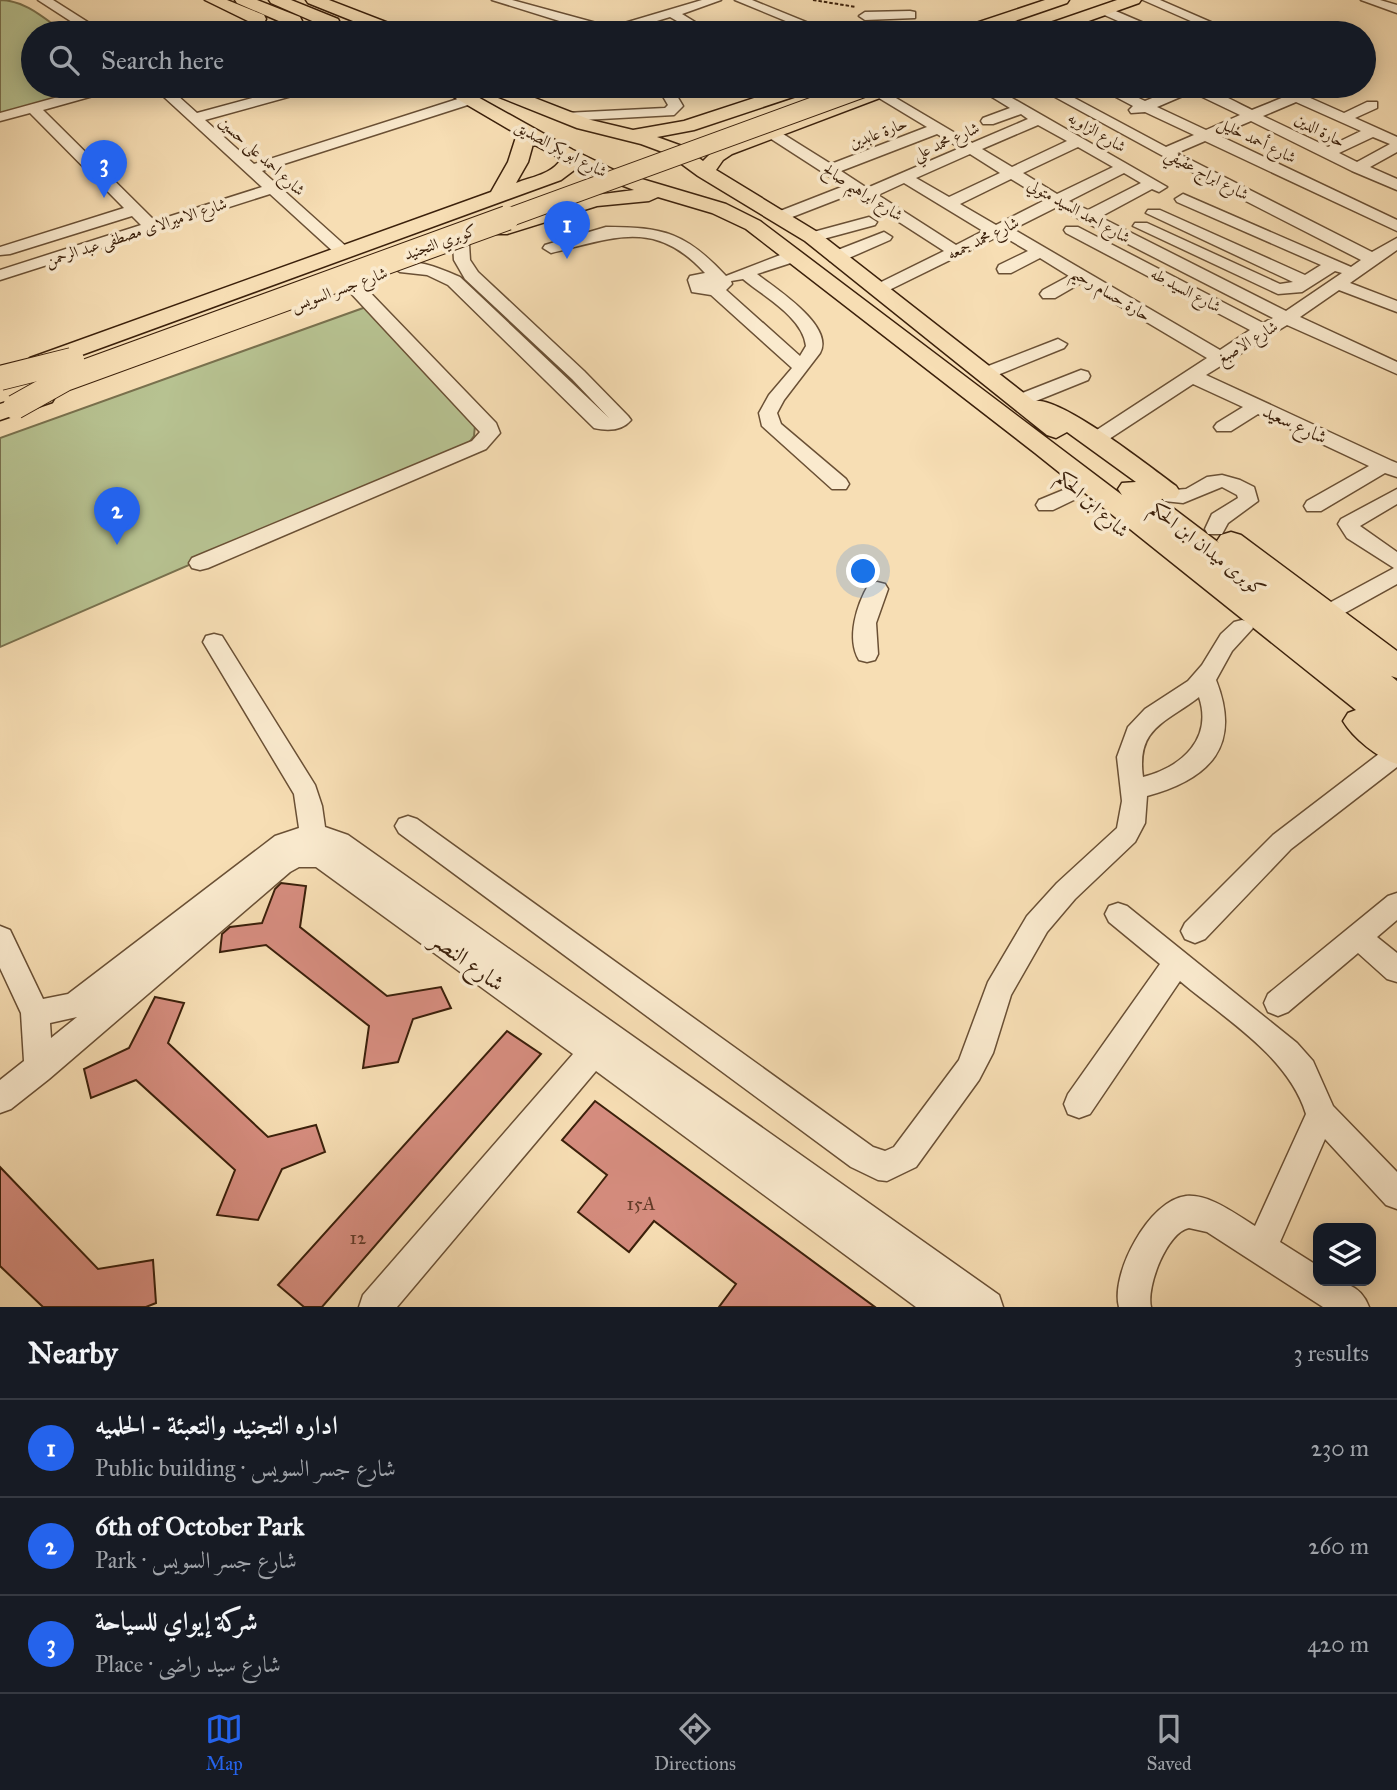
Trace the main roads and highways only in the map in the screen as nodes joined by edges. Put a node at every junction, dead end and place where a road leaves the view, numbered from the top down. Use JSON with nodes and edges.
{"nodes":[{"id":1,"x":214,"y":0,"type":"edge"},
{"id":2,"x":243,"y":0,"type":"edge"},
{"id":3,"x":277,"y":0,"type":"edge"},
{"id":4,"x":314,"y":0,"type":"edge"},
{"id":5,"x":1133,"y":0,"type":"edge"},
{"id":6,"x":1059,"y":1,"type":"edge"},
{"id":7,"x":1096,"y":13,"type":"junction"},
{"id":8,"x":262,"y":21,"type":"edge"},
{"id":9,"x":294,"y":21,"type":"edge"},
{"id":10,"x":329,"y":21,"type":"edge"},
{"id":11,"x":367,"y":21,"type":"edge"},
{"id":12,"x":1000,"y":21,"type":"edge"},
{"id":13,"x":1020,"y":21,"type":"edge"},
{"id":14,"x":1046,"y":21,"type":"edge"},
{"id":15,"x":1082,"y":21,"type":"edge"},
{"id":16,"x":470,"y":98,"type":"edge"},
{"id":17,"x":518,"y":98,"type":"edge"},
{"id":18,"x":772,"y":98,"type":"edge"},
{"id":19,"x":811,"y":98,"type":"edge"},
{"id":20,"x":853,"y":98,"type":"edge"},
{"id":21,"x":856,"y":98,"type":"edge"},
{"id":22,"x":754,"y":104,"type":"junction"},
{"id":23,"x":794,"y":123,"type":"junction"},
{"id":24,"x":595,"y":127,"type":"junction"},
{"id":25,"x":527,"y":131,"type":"junction"},
{"id":26,"x":627,"y":135,"type":"junction"},
{"id":27,"x":572,"y":156,"type":"junction"},
{"id":28,"x":705,"y":172,"type":"junction"},
{"id":29,"x":684,"y":198,"type":"junction"},
{"id":30,"x":490,"y":199,"type":"junction"},
{"id":31,"x":513,"y":225,"type":"junction"},
{"id":32,"x":0,"y":378,"type":"edge"},
{"id":33,"x":1019,"y":401,"type":"junction"},
{"id":34,"x":7,"y":410,"type":"edge"},
{"id":35,"x":1096,"y":486,"type":"junction"},
{"id":36,"x":1397,"y":667,"type":"edge"},
{"id":37,"x":1397,"y":697,"type":"edge"},
{"id":38,"x":1397,"y":726,"type":"edge"},
{"id":39,"x":1397,"y":753,"type":"edge"}],
"edges":[{"from":1,"to":8,"type":"main road"},
{"from":2,"to":9,"type":"main road"},
{"from":3,"to":10,"type":"main road"},
{"from":4,"to":11,"type":"main road"},
{"from":5,"to":7,"type":"main road"},
{"from":6,"to":12,"type":"main road"},
{"from":6,"to":13,"type":"main road"},
{"from":7,"to":14,"type":"main road"},
{"from":7,"to":15,"type":"main road"},
{"from":16,"to":25,"type":"main road","name":"شارع ابو بكر الصديق"},
{"from":17,"to":24,"type":"main road","name":"شارع ابو بكر الصديق"},
{"from":18,"to":22,"type":"main road"},
{"from":19,"to":32,"type":"main road","name":"كوبري التجنيد","bridge":true},
{"from":20,"to":34,"type":"main road","name":"كوبري التجنيد","bridge":true},
{"from":21,"to":23,"type":"main road"},
{"from":22,"to":23,"type":"main road"},
{"from":22,"to":26,"type":"main road"},
{"from":23,"to":28,"type":"main road"},
{"from":24,"to":26,"type":"main road","name":"شارع ابو بكر الصديق"},
{"from":24,"to":28,"type":"main road"},
{"from":25,"to":27,"type":"main road","name":"شارع ابو بكر الصديق"},
{"from":25,"to":30,"type":"main road"},
{"from":26,"to":28,"type":"main road","name":"شارع ابو بكر الصديق"},
{"from":27,"to":29,"type":"main road","name":"شارع ابو بكر الصديق"},
{"from":27,"to":30,"type":"main road","name":"شارع جسر السويس"},
{"from":28,"to":33,"type":"main road"},
{"from":29,"to":31,"type":"main road","name":"شارع جسر السويس"},
{"from":29,"to":35,"type":"main road","name":"شارع ابن الحكم"},
{"from":30,"to":31,"type":"main road"},
{"from":30,"to":32,"type":"main road","name":"شارع جسر السويس"},
{"from":31,"to":34,"type":"main road","name":"شارع جسر السويس"},
{"from":33,"to":35,"type":"main road","name":"كوبرى ميدان ابن الحكم"},
{"from":33,"to":36,"type":"main road"},
{"from":35,"to":37,"type":"main road","name":"كوبرى ميدان ابن الحكم"},
{"from":35,"to":38,"type":"main road","name":"كوبرى ميدان ابن الحكم"},
{"from":35,"to":39,"type":"main road","name":"شارع ابن الحكم"}]}
